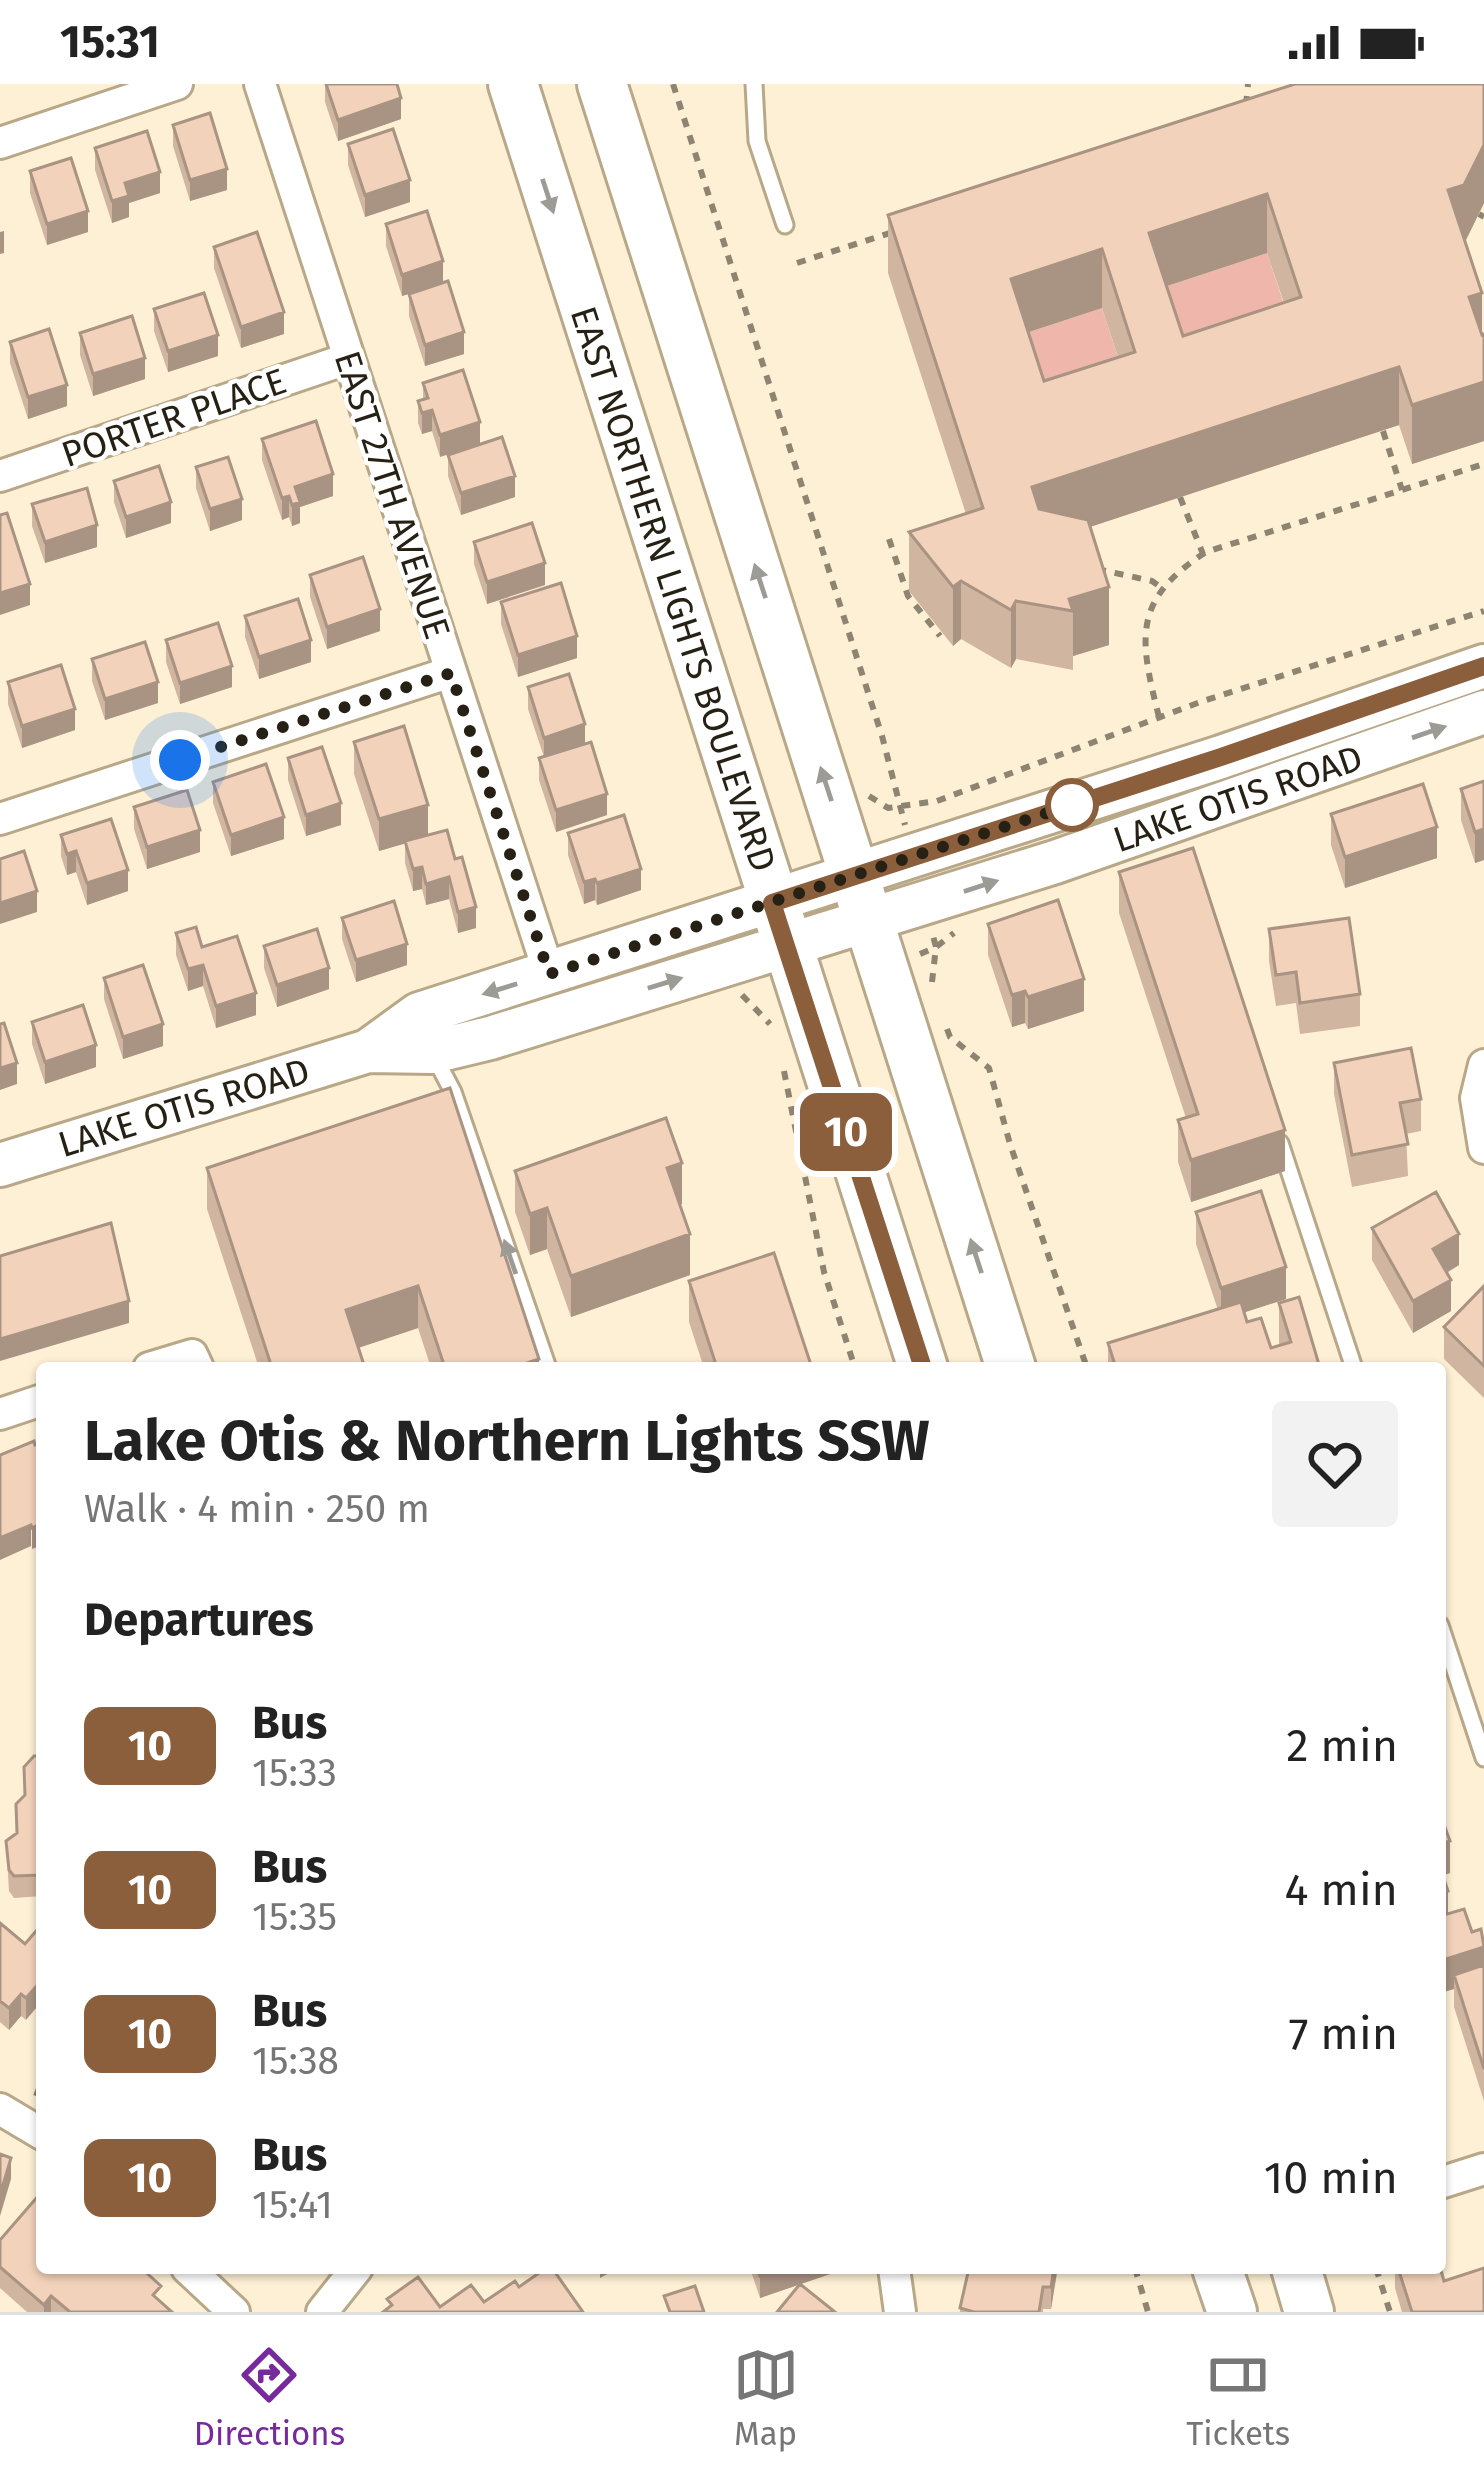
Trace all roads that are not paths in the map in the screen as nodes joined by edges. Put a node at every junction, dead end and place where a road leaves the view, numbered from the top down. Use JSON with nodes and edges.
{"nodes":[{"id":1,"x":177,"y":84,"type":"edge"},
{"id":2,"x":260,"y":84,"type":"edge"},
{"id":3,"x":513,"y":84,"type":"edge"},
{"id":4,"x":602,"y":84,"type":"edge"},
{"id":5,"x":754,"y":84,"type":"edge"},
{"id":6,"x":139,"y":90,"type":"edge"},
{"id":7,"x":0,"y":143,"type":"edge"},
{"id":8,"x":785,"y":225,"type":"dead end"},
{"id":9,"x":347,"y":359,"type":"junction"},
{"id":10,"x":0,"y":476,"type":"edge"},
{"id":11,"x":1484,"y":666,"type":"edge"},
{"id":12,"x":451,"y":673,"type":"junction"},
{"id":13,"x":1484,"y":712,"type":"edge"},
{"id":14,"x":0,"y":819,"type":"edge"},
{"id":15,"x":855,"y":875,"type":"junction"},
{"id":16,"x":869,"y":921,"type":"junction"},
{"id":17,"x":779,"y":925,"type":"junction"},
{"id":18,"x":549,"y":974,"type":"junction"},
{"id":19,"x":368,"y":1052,"type":"junction"},
{"id":20,"x":432,"y":1052,"type":"junction"},
{"id":21,"x":1484,"y":1065,"type":"edge"},
{"id":22,"x":1276,"y":1134,"type":"edge"},
{"id":23,"x":1484,"y":1148,"type":"edge"},
{"id":24,"x":0,"y":1165,"type":"edge"},
{"id":25,"x":546,"y":1362,"type":"edge"},
{"id":26,"x":921,"y":1362,"type":"edge"},
{"id":27,"x":1009,"y":1362,"type":"edge"},
{"id":28,"x":1352,"y":1362,"type":"edge"},
{"id":29,"x":36,"y":1402,"type":"edge"},
{"id":30,"x":0,"y":1414,"type":"edge"},
{"id":31,"x":1446,"y":1643,"type":"edge"},
{"id":32,"x":1484,"y":1758,"type":"edge"},
{"id":33,"x":0,"y":2109,"type":"edge"},
{"id":34,"x":36,"y":2130,"type":"edge"},
{"id":35,"x":1484,"y":2169,"type":"edge"},
{"id":36,"x":1446,"y":2181,"type":"edge"},
{"id":37,"x":193,"y":2274,"type":"edge"},
{"id":38,"x":352,"y":2274,"type":"edge"},
{"id":39,"x":895,"y":2274,"type":"edge"},
{"id":40,"x":1219,"y":2274,"type":"edge"},
{"id":41,"x":1297,"y":2274,"type":"edge"},
{"id":42,"x":234,"y":2312,"type":"edge"},
{"id":43,"x":322,"y":2312,"type":"edge"},
{"id":44,"x":900,"y":2312,"type":"edge"},
{"id":45,"x":1232,"y":2312,"type":"edge"},
{"id":46,"x":1309,"y":2312,"type":"edge"}],
"edges":[{"from":1,"to":6,"type":"street"},
{"from":2,"to":9,"type":"street","name":"EAST 27TH AVENUE"},
{"from":3,"to":17,"type":"main road","name":"EAST NORTHERN LIGHTS BOULEVARD","one_way":true},
{"from":15,"to":4,"type":"main road","one_way":true},
{"from":5,"to":8,"type":"lane"},
{"from":6,"to":7,"type":"street"},
{"from":9,"to":10,"type":"street","name":"PORTER PLACE"},
{"from":9,"to":12,"type":"street","name":"EAST 27TH AVENUE"},
{"from":11,"to":15,"type":"main road","name":"LAKE OTIS ROAD"},
{"from":12,"to":14,"type":"street"},
{"from":12,"to":18,"type":"street","name":"EAST 27TH AVENUE"},
{"from":16,"to":13,"type":"main road","name":"LAKE OTIS ROAD","one_way":true},
{"from":15,"to":16,"type":"main road"},
{"from":15,"to":17,"type":"main road","name":"LAKE OTIS ROAD"},
{"from":16,"to":17,"type":"main road","name":"LAKE OTIS ROAD"},
{"from":27,"to":16,"type":"main road","one_way":true},
{"from":17,"to":18,"type":"main road","name":"LAKE OTIS ROAD"},
{"from":20,"to":17,"type":"main road","name":"LAKE OTIS ROAD","one_way":true},
{"from":17,"to":26,"type":"main road","name":"EAST NORTHERN LIGHTS BOULEVARD"},
{"from":18,"to":19,"type":"main road","name":"LAKE OTIS ROAD","one_way":true},
{"from":19,"to":20,"type":"main road","name":"LAKE OTIS ROAD"},
{"from":19,"to":24,"type":"main road","name":"LAKE OTIS ROAD"},
{"from":25,"to":20,"type":"lane","one_way":true},
{"from":21,"to":23,"type":"street"},
{"from":22,"to":28,"type":"lane"},
{"from":29,"to":30,"type":"street"},
{"from":31,"to":32,"type":"lane"},
{"from":33,"to":34,"type":"street"},
{"from":35,"to":36,"type":"street"},
{"from":37,"to":42,"type":"street"},
{"from":38,"to":43,"type":"street"},
{"from":39,"to":44,"type":"street"},
{"from":40,"to":45,"type":"main road"},
{"from":41,"to":46,"type":"main road"}]}
